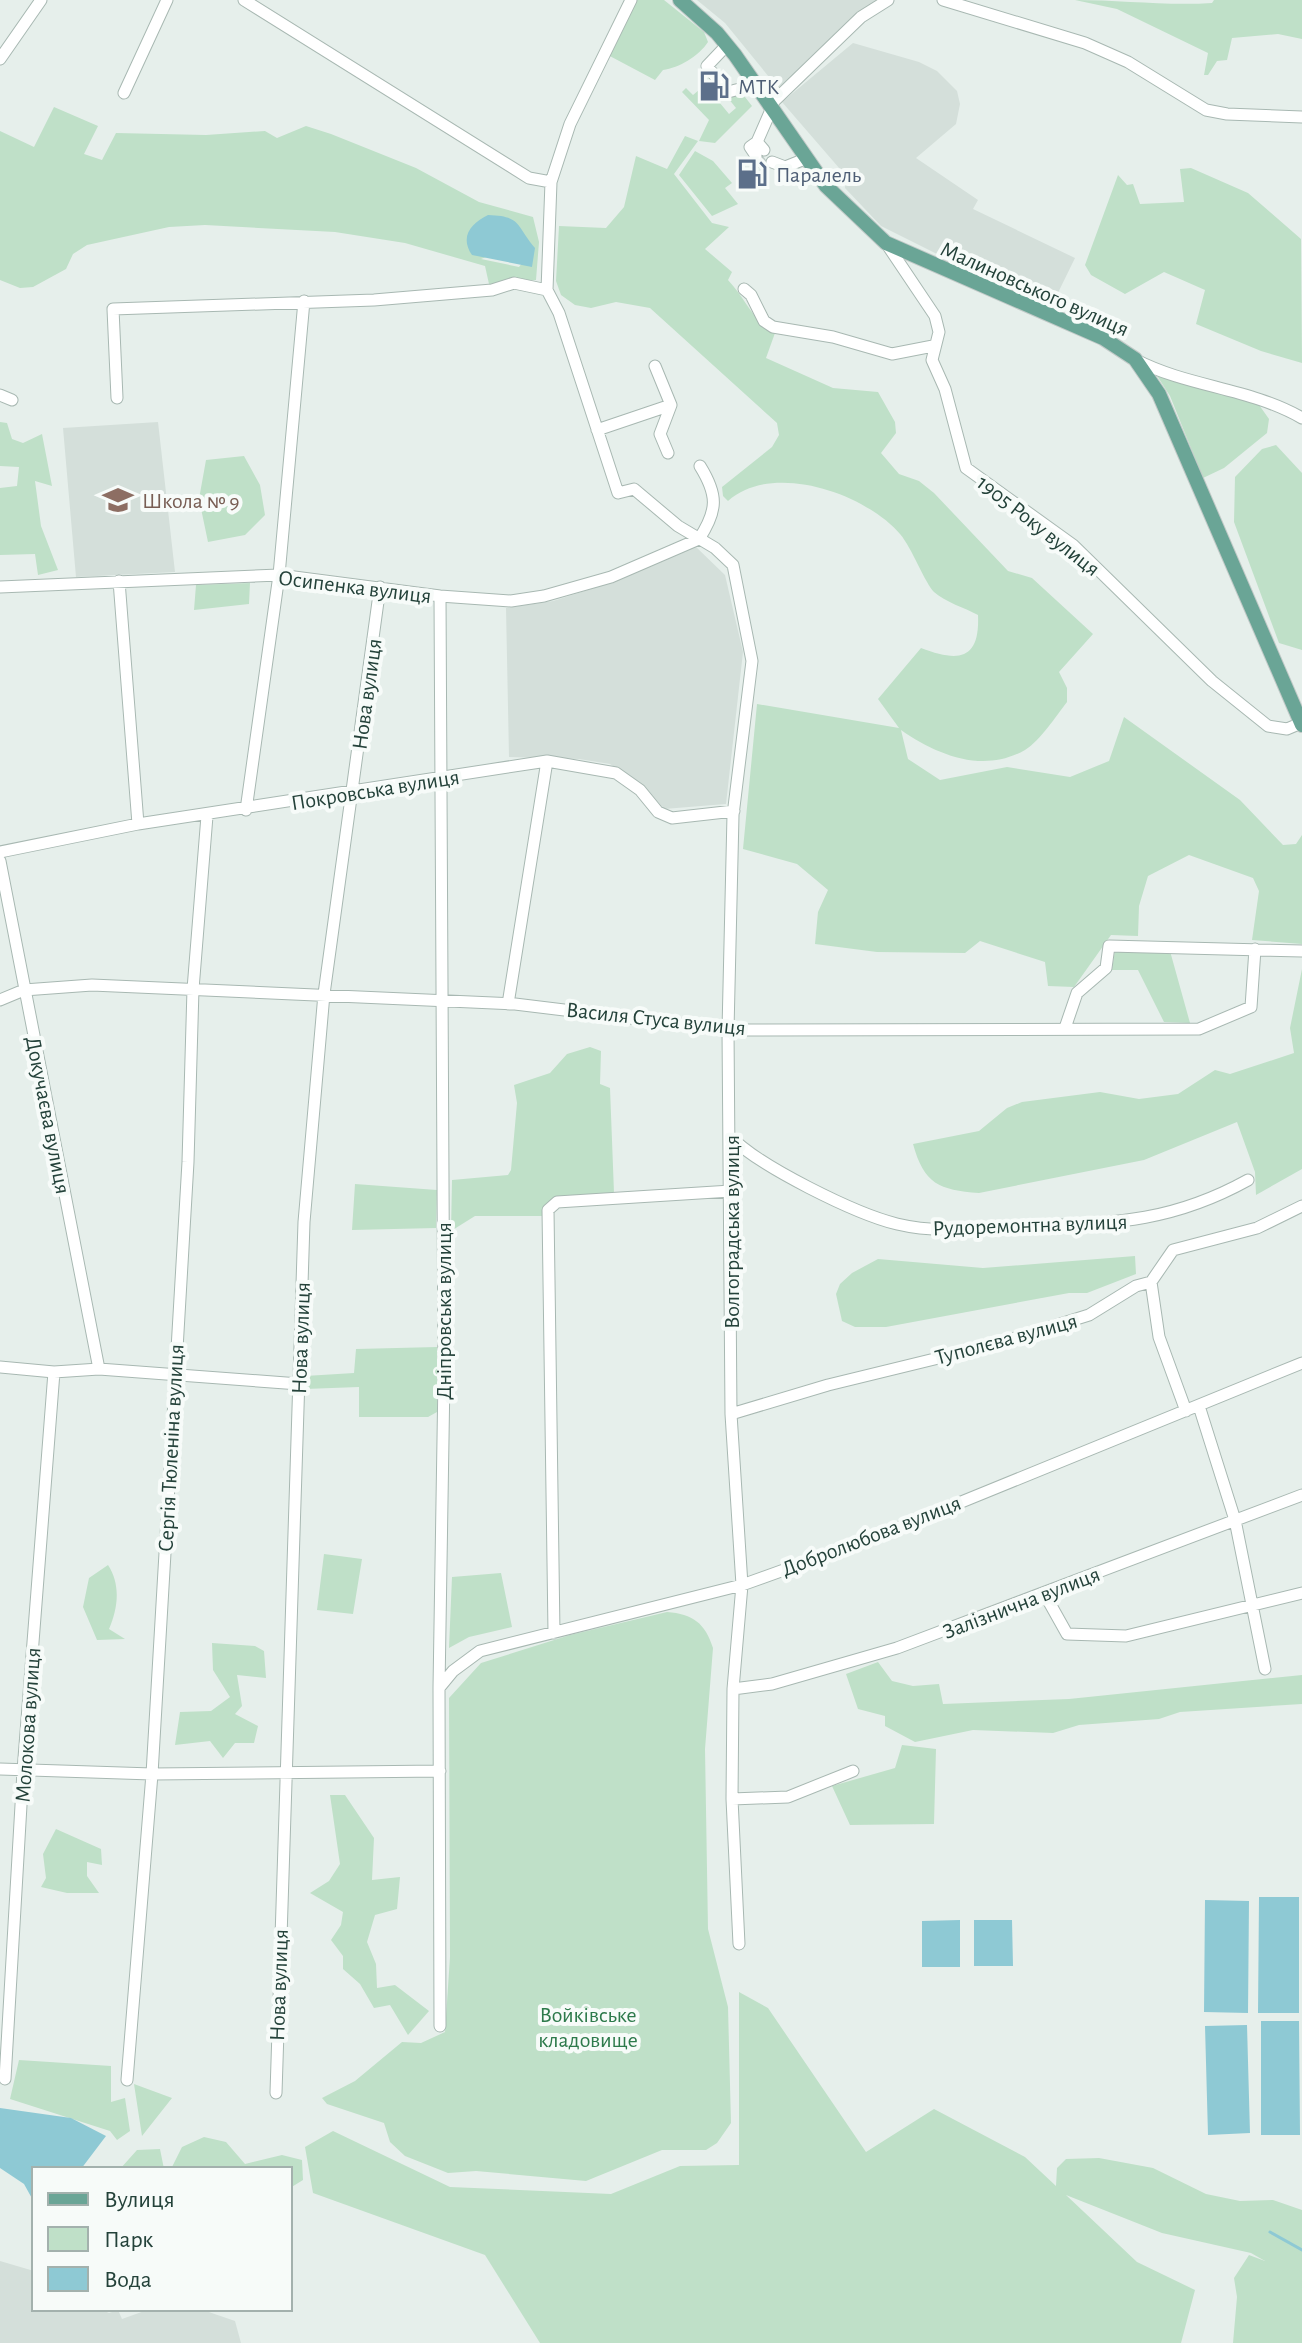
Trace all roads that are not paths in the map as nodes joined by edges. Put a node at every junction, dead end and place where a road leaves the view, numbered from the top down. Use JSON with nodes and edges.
{"nodes":[{"id":1,"x":41,"y":0,"type":"edge"},
{"id":2,"x":167,"y":0,"type":"edge"},
{"id":3,"x":244,"y":0,"type":"edge"},
{"id":4,"x":631,"y":0,"type":"edge"},
{"id":5,"x":680,"y":0,"type":"edge"},
{"id":6,"x":888,"y":0,"type":"edge"},
{"id":7,"x":943,"y":0,"type":"edge"},
{"id":8,"x":727,"y":45,"type":"junction"},
{"id":9,"x":0,"y":59,"type":"edge"},
{"id":10,"x":755,"y":85,"type":"junction"},
{"id":11,"x":124,"y":93,"type":"dead end"},
{"id":12,"x":770,"y":108,"type":"junction"},
{"id":13,"x":1302,"y":117,"type":"edge"},
{"id":14,"x":759,"y":149,"type":"dead end"},
{"id":15,"x":805,"y":159,"type":"junction"},
{"id":16,"x":769,"y":165,"type":"dead end"},
{"id":17,"x":551,"y":182,"type":"junction"},
{"id":18,"x":886,"y":243,"type":"junction"},
{"id":19,"x":744,"y":289,"type":"dead end"},
{"id":20,"x":547,"y":290,"type":"junction"},
{"id":21,"x":304,"y":301,"type":"junction"},
{"id":22,"x":933,"y":346,"type":"junction"},
{"id":23,"x":1135,"y":359,"type":"junction"},
{"id":24,"x":655,"y":366,"type":"dead end"},
{"id":25,"x":0,"y":395,"type":"edge"},
{"id":26,"x":117,"y":398,"type":"dead end"},
{"id":27,"x":12,"y":400,"type":"dead end"},
{"id":28,"x":671,"y":405,"type":"junction"},
{"id":29,"x":1302,"y":418,"type":"edge"},
{"id":30,"x":597,"y":430,"type":"junction"},
{"id":31,"x":668,"y":453,"type":"dead end"},
{"id":32,"x":700,"y":466,"type":"dead end"},
{"id":33,"x":699,"y":539,"type":"junction"},
{"id":34,"x":279,"y":575,"type":"junction"},
{"id":35,"x":119,"y":581,"type":"junction"},
{"id":36,"x":0,"y":587,"type":"edge"},
{"id":37,"x":380,"y":587,"type":"junction"},
{"id":38,"x":440,"y":596,"type":"junction"},
{"id":39,"x":1302,"y":724,"type":"edge"},
{"id":40,"x":547,"y":761,"type":"junction"},
{"id":41,"x":440,"y":778,"type":"junction"},
{"id":42,"x":353,"y":792,"type":"junction"},
{"id":43,"x":246,"y":810,"type":"junction"},
{"id":44,"x":734,"y":811,"type":"junction"},
{"id":45,"x":207,"y":816,"type":"junction"},
{"id":46,"x":138,"y":824,"type":"junction"},
{"id":47,"x":0,"y":852,"type":"edge"},
{"id":48,"x":0,"y":861,"type":"edge"},
{"id":49,"x":1255,"y":949,"type":"junction"},
{"id":50,"x":1302,"y":951,"type":"edge"},
{"id":51,"x":193,"y":989,"type":"junction"},
{"id":52,"x":24,"y":990,"type":"junction"},
{"id":53,"x":324,"y":994,"type":"junction"},
{"id":54,"x":0,"y":1000,"type":"edge"},
{"id":55,"x":442,"y":1003,"type":"junction"},
{"id":56,"x":508,"y":1004,"type":"junction"},
{"id":57,"x":1065,"y":1028,"type":"junction"},
{"id":58,"x":728,"y":1030,"type":"junction"},
{"id":59,"x":730,"y":1136,"type":"junction"},
{"id":60,"x":1248,"y":1180,"type":"dead end"},
{"id":61,"x":731,"y":1191,"type":"junction"},
{"id":62,"x":1302,"y":1206,"type":"edge"},
{"id":63,"x":1151,"y":1282,"type":"junction"},
{"id":64,"x":1302,"y":1363,"type":"edge"},
{"id":65,"x":0,"y":1367,"type":"edge"},
{"id":66,"x":99,"y":1369,"type":"junction"},
{"id":67,"x":54,"y":1372,"type":"junction"},
{"id":68,"x":174,"y":1374,"type":"junction"},
{"id":69,"x":299,"y":1384,"type":"junction"},
{"id":70,"x":1199,"y":1406,"type":"junction"},
{"id":71,"x":1186,"y":1411,"type":"junction"},
{"id":72,"x":731,"y":1414,"type":"junction"},
{"id":73,"x":1302,"y":1495,"type":"edge"},
{"id":74,"x":1235,"y":1520,"type":"junction"},
{"id":75,"x":742,"y":1585,"type":"junction"},
{"id":76,"x":1044,"y":1593,"type":"junction"},
{"id":77,"x":1302,"y":1593,"type":"edge"},
{"id":78,"x":1251,"y":1608,"type":"junction"},
{"id":79,"x":554,"y":1633,"type":"junction"},
{"id":80,"x":1265,"y":1669,"type":"dead end"},
{"id":81,"x":439,"y":1688,"type":"junction"},
{"id":82,"x":733,"y":1689,"type":"junction"},
{"id":83,"x":0,"y":1769,"type":"edge"},
{"id":84,"x":23,"y":1771,"type":"junction"},
{"id":85,"x":440,"y":1771,"type":"junction"},
{"id":86,"x":853,"y":1771,"type":"dead end"},
{"id":87,"x":284,"y":1773,"type":"junction"},
{"id":88,"x":152,"y":1774,"type":"junction"},
{"id":89,"x":732,"y":1799,"type":"junction"},
{"id":90,"x":739,"y":1944,"type":"dead end"},
{"id":91,"x":440,"y":2026,"type":"dead end"},
{"id":92,"x":5,"y":2079,"type":"dead end"},
{"id":93,"x":127,"y":2080,"type":"dead end"},
{"id":94,"x":276,"y":2093,"type":"dead end"}],
"edges":[{"from":1,"to":9,"type":"street"},
{"from":2,"to":11,"type":"street"},
{"from":3,"to":17,"type":"street"},
{"from":4,"to":17,"type":"street"},
{"from":5,"to":8,"type":"main road","name":"Малиновського вулиця"},
{"from":6,"to":12,"type":"street"},
{"from":7,"to":13,"type":"street"},
{"from":8,"to":10,"type":"main road","name":"Малиновського вулиця"},
{"from":8,"to":10,"type":"street"},
{"from":10,"to":12,"type":"main road","name":"Малиновського вулиця"},
{"from":12,"to":14,"type":"street"},
{"from":12,"to":15,"type":"main road","name":"Малиновського вулиця"},
{"from":15,"to":16,"type":"street"},
{"from":15,"to":18,"type":"main road","name":"Малиновського вулиця"},
{"from":17,"to":20,"type":"street"},
{"from":18,"to":22,"type":"street","name":"1905 Року вулиця"},
{"from":18,"to":23,"type":"main road","name":"Малиновського вулиця"},
{"from":19,"to":22,"type":"street"},
{"from":20,"to":21,"type":"street"},
{"from":20,"to":30,"type":"street"},
{"from":21,"to":26,"type":"street"},
{"from":21,"to":34,"type":"street"},
{"from":22,"to":39,"type":"street","name":"1905 Року вулиця"},
{"from":23,"to":29,"type":"street"},
{"from":23,"to":39,"type":"main road","name":"Малиновського вулиця"},
{"from":24,"to":28,"type":"street"},
{"from":25,"to":27,"type":"street"},
{"from":28,"to":30,"type":"street"},
{"from":28,"to":31,"type":"street"},
{"from":30,"to":33,"type":"street","name":"Волгоградська вулиця"},
{"from":32,"to":33,"type":"street"},
{"from":33,"to":38,"type":"street","name":"Осипенка вулиця"},
{"from":33,"to":44,"type":"street","name":"Волгоградська вулиця"},
{"from":34,"to":35,"type":"street","name":"Осипенка вулиця"},
{"from":34,"to":37,"type":"street","name":"Осипенка вулиця"},
{"from":34,"to":43,"type":"street"},
{"from":35,"to":36,"type":"street","name":"Осипенка вулиця"},
{"from":35,"to":46,"type":"street"},
{"from":37,"to":38,"type":"street","name":"Осипенка вулиця"},
{"from":37,"to":42,"type":"street","name":"Нова вулиця"},
{"from":38,"to":41,"type":"street","name":"Дніпровська вулиця"},
{"from":40,"to":41,"type":"street","name":"Покровська вулиця"},
{"from":40,"to":44,"type":"street","name":"Покровська вулиця"},
{"from":40,"to":56,"type":"street"},
{"from":41,"to":42,"type":"street","name":"Покровська вулиця"},
{"from":41,"to":55,"type":"street","name":"Дніпровська вулиця"},
{"from":42,"to":43,"type":"street","name":"Покровська вулиця"},
{"from":42,"to":53,"type":"street","name":"Нова вулиця"},
{"from":43,"to":45,"type":"street","name":"Покровська вулиця"},
{"from":44,"to":58,"type":"street","name":"Волгоградська вулиця"},
{"from":45,"to":46,"type":"street","name":"Покровська вулиця"},
{"from":45,"to":51,"type":"street","name":"Сергія Тюленіна вулиця"},
{"from":46,"to":47,"type":"street","name":"Покровська вулиця"},
{"from":48,"to":52,"type":"street","name":"Докучаєва вулиця"},
{"from":49,"to":50,"type":"street"},
{"from":49,"to":57,"type":"street"},
{"from":49,"to":57,"type":"street","name":"Василя Стуса вулиця"},
{"from":51,"to":52,"type":"street","name":"Василя Стуса вулиця"},
{"from":51,"to":53,"type":"street","name":"Василя Стуса вулиця"},
{"from":51,"to":68,"type":"street","name":"Сергія Тюленіна вулиця"},
{"from":52,"to":54,"type":"street","name":"Василя Стуса вулиця"},
{"from":52,"to":66,"type":"street","name":"Докучаєва вулиця"},
{"from":53,"to":55,"type":"street","name":"Василя Стуса вулиця"},
{"from":53,"to":69,"type":"street","name":"Нова вулиця"},
{"from":55,"to":56,"type":"street","name":"Василя Стуса вулиця"},
{"from":55,"to":81,"type":"street","name":"Дніпровська вулиця"},
{"from":56,"to":58,"type":"street","name":"Василя Стуса вулиця"},
{"from":57,"to":58,"type":"street","name":"Василя Стуса вулиця"},
{"from":58,"to":59,"type":"street","name":"Волгоградська вулиця"},
{"from":59,"to":60,"type":"street","name":"Рудоремонтна вулиця"},
{"from":59,"to":61,"type":"street","name":"Волгоградська вулиця"},
{"from":61,"to":72,"type":"street","name":"Волгоградська вулиця"},
{"from":61,"to":79,"type":"street"},
{"from":62,"to":63,"type":"street","name":"Туполєва вулиця"},
{"from":63,"to":71,"type":"street"},
{"from":63,"to":72,"type":"street","name":"Туполєва вулиця"},
{"from":64,"to":70,"type":"street","name":"Добролюбова вулиця"},
{"from":65,"to":67,"type":"street"},
{"from":66,"to":67,"type":"street"},
{"from":66,"to":68,"type":"street"},
{"from":67,"to":84,"type":"street","name":"Молокова вулиця"},
{"from":68,"to":69,"type":"street"},
{"from":68,"to":88,"type":"street","name":"Сергія Тюленіна вулиця"},
{"from":69,"to":87,"type":"street","name":"Нова вулиця"},
{"from":70,"to":71,"type":"street","name":"Добролюбова вулиця"},
{"from":70,"to":74,"type":"street"},
{"from":71,"to":75,"type":"street","name":"Добролюбова вулиця"},
{"from":72,"to":75,"type":"street","name":"Волгоградська вулиця"},
{"from":73,"to":74,"type":"street","name":"Залізнична вулиця"},
{"from":74,"to":76,"type":"street","name":"Залізнична вулиця"},
{"from":74,"to":78,"type":"street"},
{"from":75,"to":79,"type":"street","name":"Добролюбова вулиця"},
{"from":75,"to":82,"type":"street","name":"Волгоградська вулиця"},
{"from":76,"to":78,"type":"street"},
{"from":76,"to":82,"type":"street","name":"Залізнична вулиця"},
{"from":77,"to":78,"type":"street"},
{"from":78,"to":80,"type":"street"},
{"from":79,"to":81,"type":"street","name":"Добролюбова вулиця"},
{"from":81,"to":85,"type":"street","name":"Дніпровська вулиця"},
{"from":82,"to":89,"type":"street","name":"Волгоградська вулиця"},
{"from":83,"to":84,"type":"street"},
{"from":84,"to":88,"type":"street"},
{"from":84,"to":92,"type":"street","name":"Молокова вулиця"},
{"from":85,"to":87,"type":"street"},
{"from":85,"to":91,"type":"street","name":"Дніпровська вулиця"},
{"from":86,"to":89,"type":"street"},
{"from":87,"to":88,"type":"street"},
{"from":87,"to":94,"type":"street","name":"Нова вулиця"},
{"from":88,"to":93,"type":"street","name":"Сергія Тюленіна вулиця"},
{"from":89,"to":90,"type":"street","name":"Волгоградська вулиця"}]}
